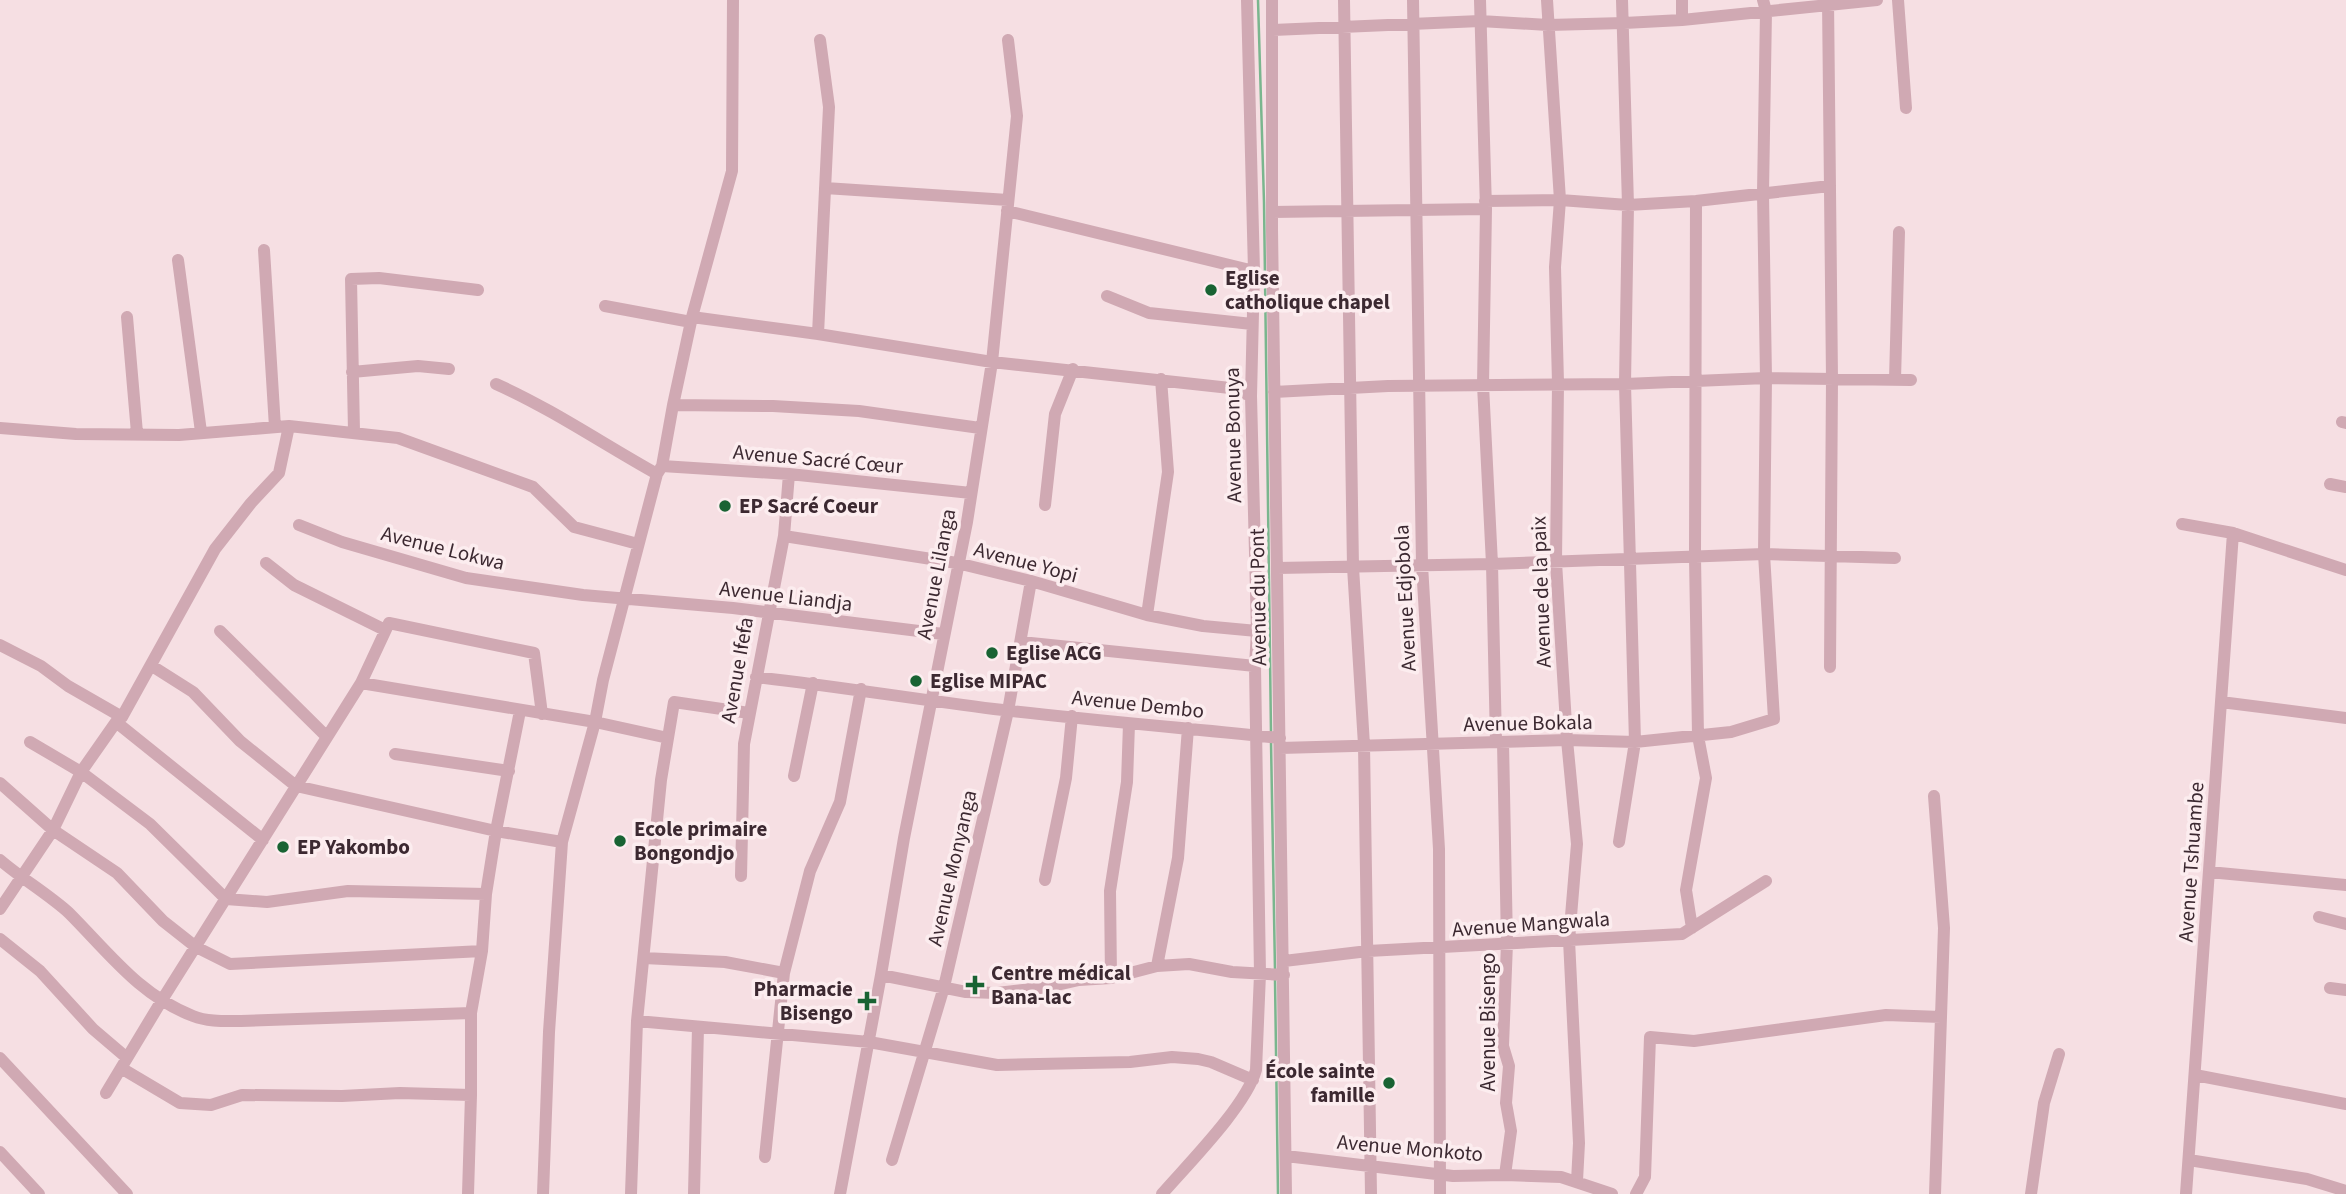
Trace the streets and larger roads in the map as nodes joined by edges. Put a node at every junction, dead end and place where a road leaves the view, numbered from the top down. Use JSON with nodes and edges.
{"nodes":[{"id":1,"x":733,"y":0,"type":"edge"},
{"id":2,"x":1247,"y":0,"type":"edge"},
{"id":3,"x":1272,"y":0,"type":"edge"},
{"id":4,"x":1344,"y":0,"type":"edge"},
{"id":5,"x":1413,"y":0,"type":"edge"},
{"id":6,"x":1480,"y":0,"type":"edge"},
{"id":7,"x":1547,"y":0,"type":"edge"},
{"id":8,"x":1622,"y":0,"type":"edge"},
{"id":9,"x":1682,"y":0,"type":"edge"},
{"id":10,"x":1877,"y":0,"type":"edge"},
{"id":11,"x":1898,"y":0,"type":"edge"},
{"id":12,"x":1829,"y":3,"type":"edge"},
{"id":13,"x":1765,"y":6,"type":"edge"},
{"id":14,"x":1682,"y":20,"type":"junction"},
{"id":15,"x":1480,"y":21,"type":"junction"},
{"id":16,"x":1624,"y":23,"type":"junction"},
{"id":17,"x":1413,"y":25,"type":"junction"},
{"id":18,"x":1548,"y":25,"type":"junction"},
{"id":19,"x":1345,"y":28,"type":"junction"},
{"id":20,"x":1272,"y":30,"type":"junction"},
{"id":21,"x":820,"y":40,"type":"dead end"},
{"id":22,"x":1008,"y":40,"type":"dead end"},
{"id":23,"x":1906,"y":108,"type":"dead end"},
{"id":24,"x":1830,"y":186,"type":"junction"},
{"id":25,"x":825,"y":188,"type":"junction"},
{"id":26,"x":1763,"y":193,"type":"junction"},
{"id":27,"x":1560,"y":200,"type":"junction"},
{"id":28,"x":1696,"y":201,"type":"junction"},
{"id":29,"x":1486,"y":205,"type":"junction"},
{"id":30,"x":1628,"y":205,"type":"junction"},
{"id":31,"x":1008,"y":206,"type":"junction"},
{"id":32,"x":1348,"y":211,"type":"junction"},
{"id":33,"x":1417,"y":211,"type":"junction"},
{"id":34,"x":1272,"y":212,"type":"junction"},
{"id":35,"x":1899,"y":232,"type":"dead end"},
{"id":36,"x":264,"y":250,"type":"dead end"},
{"id":37,"x":178,"y":260,"type":"dead end"},
{"id":38,"x":1254,"y":271,"type":"junction"},
{"id":39,"x":478,"y":290,"type":"dead end"},
{"id":40,"x":1107,"y":296,"type":"dead end"},
{"id":41,"x":605,"y":306,"type":"dead end"},
{"id":42,"x":127,"y":317,"type":"dead end"},
{"id":43,"x":691,"y":320,"type":"junction"},
{"id":44,"x":1252,"y":324,"type":"junction"},
{"id":45,"x":818,"y":334,"type":"junction"},
{"id":46,"x":992,"y":362,"type":"junction"},
{"id":47,"x":449,"y":369,"type":"dead end"},
{"id":48,"x":1073,"y":369,"type":"junction"},
{"id":49,"x":352,"y":372,"type":"junction"},
{"id":50,"x":1766,"y":378,"type":"junction"},
{"id":51,"x":1161,"y":379,"type":"junction"},
{"id":52,"x":1832,"y":379,"type":"junction"},
{"id":53,"x":1895,"y":380,"type":"junction"},
{"id":54,"x":1912,"y":380,"type":"dead end"},
{"id":55,"x":1697,"y":382,"type":"junction"},
{"id":56,"x":1558,"y":383,"type":"junction"},
{"id":57,"x":496,"y":384,"type":"dead end"},
{"id":58,"x":1625,"y":384,"type":"junction"},
{"id":59,"x":1483,"y":385,"type":"junction"},
{"id":60,"x":1417,"y":386,"type":"junction"},
{"id":61,"x":1350,"y":387,"type":"junction"},
{"id":62,"x":1274,"y":391,"type":"junction"},
{"id":63,"x":1251,"y":396,"type":"junction"},
{"id":64,"x":673,"y":405,"type":"junction"},
{"id":65,"x":289,"y":426,"type":"junction"},
{"id":66,"x":275,"y":427,"type":"junction"},
{"id":67,"x":0,"y":428,"type":"edge"},
{"id":68,"x":980,"y":428,"type":"junction"},
{"id":69,"x":201,"y":432,"type":"junction"},
{"id":70,"x":354,"y":432,"type":"junction"},
{"id":71,"x":137,"y":433,"type":"junction"},
{"id":72,"x":660,"y":470,"type":"junction"},
{"id":73,"x":789,"y":474,"type":"junction"},
{"id":74,"x":2330,"y":484,"type":"dead end"},
{"id":75,"x":2346,"y":487,"type":"edge"},
{"id":76,"x":971,"y":493,"type":"junction"},
{"id":77,"x":1045,"y":505,"type":"dead end"},
{"id":78,"x":2182,"y":524,"type":"dead end"},
{"id":79,"x":299,"y":525,"type":"dead end"},
{"id":80,"x":2233,"y":533,"type":"junction"},
{"id":81,"x":784,"y":536,"type":"junction"},
{"id":82,"x":638,"y":544,"type":"junction"},
{"id":83,"x":1764,"y":554,"type":"junction"},
{"id":84,"x":1831,"y":555,"type":"junction"},
{"id":85,"x":1695,"y":557,"type":"junction"},
{"id":86,"x":1895,"y":558,"type":"dead end"},
{"id":87,"x":1630,"y":559,"type":"junction"},
{"id":88,"x":1556,"y":562,"type":"junction"},
{"id":89,"x":957,"y":563,"type":"junction"},
{"id":90,"x":267,"y":564,"type":"dead end"},
{"id":91,"x":1492,"y":564,"type":"junction"},
{"id":92,"x":1422,"y":565,"type":"junction"},
{"id":93,"x":1353,"y":567,"type":"junction"},
{"id":94,"x":1277,"y":568,"type":"junction"},
{"id":95,"x":2346,"y":570,"type":"edge"},
{"id":96,"x":1031,"y":581,"type":"junction"},
{"id":97,"x":625,"y":599,"type":"junction"},
{"id":98,"x":768,"y":612,"type":"junction"},
{"id":99,"x":1147,"y":615,"type":"junction"},
{"id":100,"x":385,"y":630,"type":"junction"},
{"id":101,"x":220,"y":631,"type":"dead end"},
{"id":102,"x":1257,"y":631,"type":"junction"},
{"id":103,"x":943,"y":634,"type":"junction"},
{"id":104,"x":1021,"y":642,"type":"junction"},
{"id":105,"x":0,"y":645,"type":"edge"},
{"id":106,"x":152,"y":666,"type":"junction"},
{"id":107,"x":1255,"y":666,"type":"junction"},
{"id":108,"x":1830,"y":667,"type":"dead end"},
{"id":109,"x":756,"y":677,"type":"junction"},
{"id":110,"x":361,"y":683,"type":"junction"},
{"id":111,"x":813,"y":683,"type":"junction"},
{"id":112,"x":861,"y":689,"type":"junction"},
{"id":113,"x":930,"y":701,"type":"junction"},
{"id":114,"x":2221,"y":702,"type":"junction"},
{"id":115,"x":520,"y":711,"type":"junction"},
{"id":116,"x":1008,"y":711,"type":"junction"},
{"id":117,"x":542,"y":713,"type":"junction"},
{"id":118,"x":749,"y":713,"type":"junction"},
{"id":119,"x":1072,"y":716,"type":"junction"},
{"id":120,"x":2346,"y":718,"type":"edge"},
{"id":121,"x":119,"y":720,"type":"junction"},
{"id":122,"x":595,"y":722,"type":"junction"},
{"id":123,"x":1129,"y":724,"type":"junction"},
{"id":124,"x":1188,"y":728,"type":"junction"},
{"id":125,"x":1698,"y":736,"type":"junction"},
{"id":126,"x":327,"y":737,"type":"junction"},
{"id":127,"x":668,"y":738,"type":"junction"},
{"id":128,"x":1272,"y":739,"type":"junction"},
{"id":129,"x":1567,"y":740,"type":"junction"},
{"id":130,"x":30,"y":742,"type":"dead end"},
{"id":131,"x":1500,"y":742,"type":"junction"},
{"id":132,"x":1634,"y":742,"type":"junction"},
{"id":133,"x":1432,"y":743,"type":"junction"},
{"id":134,"x":1364,"y":744,"type":"junction"},
{"id":135,"x":396,"y":754,"type":"dead end"},
{"id":136,"x":509,"y":771,"type":"junction"},
{"id":137,"x":81,"y":772,"type":"junction"},
{"id":138,"x":793,"y":776,"type":"dead end"},
{"id":139,"x":0,"y":783,"type":"edge"},
{"id":140,"x":296,"y":786,"type":"junction"},
{"id":141,"x":1934,"y":796,"type":"dead end"},
{"id":142,"x":53,"y":830,"type":"junction"},
{"id":143,"x":496,"y":831,"type":"junction"},
{"id":144,"x":263,"y":839,"type":"junction"},
{"id":145,"x":562,"y":842,"type":"junction"},
{"id":146,"x":1619,"y":842,"type":"dead end"},
{"id":147,"x":0,"y":860,"type":"edge"},
{"id":148,"x":2209,"y":872,"type":"junction"},
{"id":149,"x":741,"y":876,"type":"dead end"},
{"id":150,"x":21,"y":878,"type":"junction"},
{"id":151,"x":1045,"y":880,"type":"dead end"},
{"id":152,"x":1766,"y":881,"type":"dead end"},
{"id":153,"x":2346,"y":885,"type":"edge"},
{"id":154,"x":486,"y":894,"type":"junction"},
{"id":155,"x":226,"y":899,"type":"junction"},
{"id":156,"x":0,"y":909,"type":"edge"},
{"id":157,"x":2319,"y":917,"type":"dead end"},
{"id":158,"x":2346,"y":925,"type":"edge"},
{"id":159,"x":1692,"y":928,"type":"junction"},
{"id":160,"x":0,"y":939,"type":"edge"},
{"id":161,"x":1569,"y":940,"type":"junction"},
{"id":162,"x":1507,"y":943,"type":"junction"},
{"id":163,"x":195,"y":947,"type":"junction"},
{"id":164,"x":1439,"y":949,"type":"junction"},
{"id":165,"x":482,"y":951,"type":"junction"},
{"id":166,"x":1368,"y":951,"type":"junction"},
{"id":167,"x":644,"y":958,"type":"junction"},
{"id":168,"x":1284,"y":961,"type":"junction"},
{"id":169,"x":1157,"y":966,"type":"junction"},
{"id":170,"x":784,"y":973,"type":"junction"},
{"id":171,"x":1273,"y":974,"type":"junction"},
{"id":172,"x":881,"y":975,"type":"junction"},
{"id":173,"x":1111,"y":978,"type":"junction"},
{"id":174,"x":944,"y":987,"type":"junction"},
{"id":175,"x":2330,"y":988,"type":"dead end"},
{"id":176,"x":2346,"y":990,"type":"edge"},
{"id":177,"x":162,"y":1000,"type":"junction"},
{"id":178,"x":471,"y":1013,"type":"junction"},
{"id":179,"x":1941,"y":1017,"type":"junction"},
{"id":180,"x":637,"y":1021,"type":"junction"},
{"id":181,"x":698,"y":1027,"type":"junction"},
{"id":182,"x":776,"y":1035,"type":"junction"},
{"id":183,"x":869,"y":1042,"type":"junction"},
{"id":184,"x":923,"y":1053,"type":"junction"},
{"id":185,"x":2059,"y":1054,"type":"dead end"},
{"id":186,"x":0,"y":1058,"type":"edge"},
{"id":187,"x":124,"y":1063,"type":"junction"},
{"id":188,"x":2195,"y":1075,"type":"junction"},
{"id":189,"x":1253,"y":1080,"type":"junction"},
{"id":190,"x":106,"y":1093,"type":"dead end"},
{"id":191,"x":471,"y":1095,"type":"junction"},
{"id":192,"x":2346,"y":1104,"type":"edge"},
{"id":193,"x":0,"y":1152,"type":"edge"},
{"id":194,"x":1286,"y":1156,"type":"junction"},
{"id":195,"x":765,"y":1157,"type":"dead end"},
{"id":196,"x":892,"y":1160,"type":"dead end"},
{"id":197,"x":2189,"y":1160,"type":"junction"},
{"id":198,"x":1370,"y":1164,"type":"junction"},
{"id":199,"x":1441,"y":1174,"type":"junction"},
{"id":200,"x":1506,"y":1175,"type":"junction"},
{"id":201,"x":1577,"y":1181,"type":"junction"},
{"id":202,"x":2346,"y":1191,"type":"edge"},
{"id":203,"x":38,"y":1194,"type":"edge"},
{"id":204,"x":127,"y":1194,"type":"edge"},
{"id":205,"x":468,"y":1194,"type":"edge"},
{"id":206,"x":543,"y":1194,"type":"edge"},
{"id":207,"x":631,"y":1194,"type":"edge"},
{"id":208,"x":694,"y":1194,"type":"edge"},
{"id":209,"x":840,"y":1194,"type":"edge"},
{"id":210,"x":1162,"y":1194,"type":"edge"},
{"id":211,"x":1286,"y":1194,"type":"edge"},
{"id":212,"x":1371,"y":1194,"type":"edge"},
{"id":213,"x":1440,"y":1194,"type":"edge"},
{"id":214,"x":1612,"y":1194,"type":"edge"},
{"id":215,"x":1636,"y":1194,"type":"edge"},
{"id":216,"x":1935,"y":1194,"type":"edge"},
{"id":217,"x":2031,"y":1194,"type":"edge"},
{"id":218,"x":2186,"y":1194,"type":"edge"}],
"edges":[{"from":1,"to":43,"type":"street"},
{"from":2,"to":38,"type":"street","name":"Avenue Bonuya"},
{"from":3,"to":20,"type":"street","name":"Avenue du Pont"},
{"from":4,"to":19,"type":"street"},
{"from":5,"to":17,"type":"street","name":"Avenue Edjobola"},
{"from":6,"to":15,"type":"street","name":"Avenue Bisengo"},
{"from":7,"to":18,"type":"street","name":"Avenue de la paix"},
{"from":8,"to":16,"type":"street"},
{"from":9,"to":14,"type":"street"},
{"from":10,"to":12,"type":"street"},
{"from":11,"to":23,"type":"street"},
{"from":12,"to":13,"type":"street"},
{"from":12,"to":24,"type":"street"},
{"from":13,"to":14,"type":"street"},
{"from":13,"to":26,"type":"street"},
{"from":14,"to":16,"type":"street"},
{"from":15,"to":17,"type":"street"},
{"from":15,"to":18,"type":"street"},
{"from":15,"to":29,"type":"street","name":"Avenue Bisengo"},
{"from":16,"to":18,"type":"street"},
{"from":16,"to":30,"type":"street"},
{"from":17,"to":19,"type":"street"},
{"from":17,"to":33,"type":"street","name":"Avenue Edjobola"},
{"from":18,"to":27,"type":"street","name":"Avenue de la paix"},
{"from":19,"to":20,"type":"street"},
{"from":19,"to":32,"type":"street"},
{"from":20,"to":34,"type":"street","name":"Avenue du Pont"},
{"from":21,"to":25,"type":"street"},
{"from":22,"to":31,"type":"street","name":"Avenue Lilanga"},
{"from":24,"to":26,"type":"street"},
{"from":24,"to":52,"type":"street"},
{"from":25,"to":31,"type":"street"},
{"from":25,"to":45,"type":"street"},
{"from":26,"to":28,"type":"street"},
{"from":26,"to":50,"type":"street"},
{"from":27,"to":29,"type":"street"},
{"from":27,"to":30,"type":"street"},
{"from":27,"to":56,"type":"street","name":"Avenue de la paix"},
{"from":28,"to":30,"type":"street"},
{"from":28,"to":55,"type":"street"},
{"from":29,"to":33,"type":"street"},
{"from":29,"to":59,"type":"street","name":"Avenue Bisengo"},
{"from":30,"to":58,"type":"street"},
{"from":31,"to":38,"type":"street"},
{"from":31,"to":46,"type":"street","name":"Avenue Lilanga"},
{"from":32,"to":33,"type":"street"},
{"from":32,"to":34,"type":"street"},
{"from":32,"to":61,"type":"street"},
{"from":33,"to":60,"type":"street","name":"Avenue Edjobola"},
{"from":34,"to":62,"type":"street","name":"Avenue du Pont"},
{"from":35,"to":53,"type":"street"},
{"from":36,"to":66,"type":"street"},
{"from":37,"to":69,"type":"street"},
{"from":38,"to":44,"type":"street","name":"Avenue Bonuya"},
{"from":39,"to":49,"type":"street"},
{"from":40,"to":44,"type":"street"},
{"from":41,"to":43,"type":"street"},
{"from":42,"to":71,"type":"street"},
{"from":43,"to":45,"type":"street"},
{"from":43,"to":64,"type":"street"},
{"from":44,"to":63,"type":"street","name":"Avenue Bonuya"},
{"from":45,"to":46,"type":"street"},
{"from":46,"to":48,"type":"street"},
{"from":46,"to":68,"type":"street","name":"Avenue Lilanga"},
{"from":47,"to":49,"type":"street"},
{"from":48,"to":51,"type":"street"},
{"from":48,"to":77,"type":"street"},
{"from":49,"to":70,"type":"street"},
{"from":50,"to":52,"type":"street"},
{"from":50,"to":55,"type":"street"},
{"from":50,"to":83,"type":"street"},
{"from":51,"to":63,"type":"street"},
{"from":51,"to":99,"type":"street"},
{"from":52,"to":53,"type":"street"},
{"from":52,"to":84,"type":"street"},
{"from":53,"to":54,"type":"street"},
{"from":55,"to":58,"type":"street"},
{"from":55,"to":85,"type":"street"},
{"from":56,"to":58,"type":"street"},
{"from":56,"to":59,"type":"street"},
{"from":56,"to":88,"type":"street","name":"Avenue de la paix"},
{"from":57,"to":72,"type":"street"},
{"from":58,"to":87,"type":"street"},
{"from":59,"to":60,"type":"street"},
{"from":59,"to":91,"type":"street","name":"Avenue Bisengo"},
{"from":60,"to":61,"type":"street"},
{"from":60,"to":92,"type":"street","name":"Avenue Edjobola"},
{"from":61,"to":62,"type":"street"},
{"from":61,"to":93,"type":"street"},
{"from":62,"to":94,"type":"street","name":"Avenue du Pont"},
{"from":63,"to":102,"type":"street","name":"Avenue Bonuya"},
{"from":64,"to":68,"type":"street"},
{"from":64,"to":72,"type":"street"},
{"from":65,"to":66,"type":"street"},
{"from":65,"to":70,"type":"street"},
{"from":65,"to":106,"type":"street"},
{"from":66,"to":69,"type":"street"},
{"from":67,"to":71,"type":"street"},
{"from":68,"to":76,"type":"street","name":"Avenue Lilanga"},
{"from":69,"to":71,"type":"street"},
{"from":70,"to":82,"type":"street"},
{"from":72,"to":73,"type":"street","name":"Avenue Sacré Cœur"},
{"from":72,"to":82,"type":"street"},
{"from":73,"to":76,"type":"street","name":"Avenue Sacré Cœur"},
{"from":73,"to":81,"type":"street","name":"Avenue Ifefa"},
{"from":74,"to":75,"type":"street"},
{"from":76,"to":89,"type":"street","name":"Avenue Lilanga"},
{"from":78,"to":80,"type":"street"},
{"from":79,"to":97,"type":"street","name":"Avenue Lokwa"},
{"from":80,"to":95,"type":"street"},
{"from":80,"to":114,"type":"street","name":"Avenue Tshuambe"},
{"from":81,"to":89,"type":"street","name":"Avenue Yopi"},
{"from":81,"to":98,"type":"street","name":"Avenue Ifefa"},
{"from":82,"to":97,"type":"street"},
{"from":83,"to":84,"type":"street"},
{"from":83,"to":85,"type":"street"},
{"from":83,"to":125,"type":"street","name":"Avenue Bokala"},
{"from":84,"to":86,"type":"street"},
{"from":84,"to":108,"type":"street"},
{"from":85,"to":87,"type":"street"},
{"from":85,"to":125,"type":"street"},
{"from":87,"to":88,"type":"street"},
{"from":87,"to":132,"type":"street"},
{"from":88,"to":91,"type":"street"},
{"from":88,"to":129,"type":"street","name":"Avenue de la paix"},
{"from":89,"to":96,"type":"street","name":"Avenue Yopi"},
{"from":89,"to":103,"type":"street","name":"Avenue Lilanga"},
{"from":90,"to":100,"type":"street"},
{"from":91,"to":92,"type":"street"},
{"from":91,"to":131,"type":"street","name":"Avenue Bisengo"},
{"from":92,"to":93,"type":"street"},
{"from":92,"to":133,"type":"street","name":"Avenue Edjobola"},
{"from":93,"to":94,"type":"street"},
{"from":93,"to":134,"type":"street"},
{"from":94,"to":128,"type":"street","name":"Avenue du Pont"},
{"from":96,"to":99,"type":"street","name":"Avenue Yopi"},
{"from":96,"to":104,"type":"street","name":"Avenue Monyanga"},
{"from":97,"to":98,"type":"street","name":"Avenue Liandja"},
{"from":97,"to":122,"type":"street"},
{"from":98,"to":103,"type":"street","name":"Avenue Liandja"},
{"from":98,"to":109,"type":"street","name":"Avenue Ifefa"},
{"from":99,"to":102,"type":"street","name":"Avenue Yopi"},
{"from":100,"to":110,"type":"street"},
{"from":100,"to":117,"type":"street"},
{"from":101,"to":126,"type":"street"},
{"from":102,"to":107,"type":"street","name":"Avenue Bonuya"},
{"from":103,"to":113,"type":"street","name":"Avenue Lilanga"},
{"from":104,"to":107,"type":"street"},
{"from":104,"to":116,"type":"street","name":"Avenue Monyanga"},
{"from":105,"to":121,"type":"street"},
{"from":106,"to":121,"type":"street"},
{"from":106,"to":140,"type":"street"},
{"from":107,"to":128,"type":"street","name":"Avenue Bonuya"},
{"from":109,"to":111,"type":"street","name":"Avenue Dembo"},
{"from":109,"to":118,"type":"street","name":"Avenue Ifefa"},
{"from":110,"to":115,"type":"street"},
{"from":110,"to":126,"type":"street"},
{"from":111,"to":112,"type":"street","name":"Avenue Dembo"},
{"from":111,"to":138,"type":"street"},
{"from":112,"to":113,"type":"street","name":"Avenue Dembo"},
{"from":112,"to":170,"type":"street"},
{"from":113,"to":116,"type":"street","name":"Avenue Dembo"},
{"from":113,"to":172,"type":"street","name":"Avenue Lilanga"},
{"from":114,"to":120,"type":"street"},
{"from":114,"to":148,"type":"street","name":"Avenue Tshuambe"},
{"from":115,"to":117,"type":"street"},
{"from":115,"to":136,"type":"street"},
{"from":116,"to":119,"type":"street","name":"Avenue Dembo"},
{"from":116,"to":174,"type":"street","name":"Avenue Monyanga"},
{"from":117,"to":122,"type":"street"},
{"from":118,"to":127,"type":"street"},
{"from":118,"to":149,"type":"street","name":"Avenue Ifefa"},
{"from":119,"to":123,"type":"street","name":"Avenue Dembo"},
{"from":119,"to":151,"type":"street"},
{"from":121,"to":137,"type":"street"},
{"from":121,"to":144,"type":"street"},
{"from":122,"to":127,"type":"street"},
{"from":122,"to":145,"type":"street"},
{"from":123,"to":124,"type":"street","name":"Avenue Dembo"},
{"from":123,"to":173,"type":"street"},
{"from":124,"to":128,"type":"street","name":"Avenue Dembo"},
{"from":124,"to":169,"type":"street"},
{"from":125,"to":132,"type":"street","name":"Avenue Bokala"},
{"from":125,"to":159,"type":"street"},
{"from":126,"to":140,"type":"street"},
{"from":127,"to":167,"type":"street"},
{"from":128,"to":134,"type":"street","name":"Avenue Bokala"},
{"from":128,"to":168,"type":"street","name":"Avenue du Pont"},
{"from":128,"to":171,"type":"street","name":"Avenue Bonuya"},
{"from":129,"to":131,"type":"street","name":"Avenue Bokala"},
{"from":129,"to":132,"type":"street","name":"Avenue Bokala"},
{"from":129,"to":161,"type":"street","name":"Avenue de la paix"},
{"from":130,"to":137,"type":"street"},
{"from":131,"to":133,"type":"street","name":"Avenue Bokala"},
{"from":131,"to":162,"type":"street","name":"Avenue Bisengo"},
{"from":132,"to":146,"type":"street"},
{"from":133,"to":134,"type":"street","name":"Avenue Bokala"},
{"from":133,"to":164,"type":"street","name":"Avenue Edjobola"},
{"from":134,"to":166,"type":"street"},
{"from":135,"to":136,"type":"street"},
{"from":136,"to":143,"type":"street"},
{"from":137,"to":142,"type":"street"},
{"from":137,"to":155,"type":"street"},
{"from":139,"to":142,"type":"street"},
{"from":140,"to":143,"type":"street"},
{"from":140,"to":144,"type":"street"},
{"from":141,"to":179,"type":"street"},
{"from":142,"to":150,"type":"street"},
{"from":142,"to":163,"type":"street"},
{"from":143,"to":145,"type":"street"},
{"from":143,"to":154,"type":"street"},
{"from":144,"to":155,"type":"street"},
{"from":145,"to":206,"type":"street"},
{"from":147,"to":150,"type":"street"},
{"from":148,"to":153,"type":"street"},
{"from":148,"to":188,"type":"street","name":"Avenue Tshuambe"},
{"from":150,"to":156,"type":"street"},
{"from":150,"to":177,"type":"street"},
{"from":152,"to":159,"type":"street","name":"Avenue Mangwala"},
{"from":154,"to":155,"type":"street"},
{"from":154,"to":165,"type":"street"},
{"from":155,"to":163,"type":"street"},
{"from":157,"to":158,"type":"street"},
{"from":159,"to":161,"type":"street","name":"Avenue Mangwala"},
{"from":160,"to":187,"type":"street"},
{"from":161,"to":162,"type":"street","name":"Avenue Mangwala"},
{"from":161,"to":201,"type":"street","name":"Avenue de la paix"},
{"from":162,"to":164,"type":"street","name":"Avenue Mangwala"},
{"from":162,"to":200,"type":"street","name":"Avenue Bisengo"},
{"from":163,"to":165,"type":"street"},
{"from":163,"to":177,"type":"street"},
{"from":164,"to":166,"type":"street","name":"Avenue Mangwala"},
{"from":164,"to":199,"type":"street","name":"Avenue Edjobola"},
{"from":165,"to":178,"type":"street"},
{"from":166,"to":168,"type":"street","name":"Avenue Mangwala"},
{"from":166,"to":198,"type":"street"},
{"from":167,"to":170,"type":"street"},
{"from":167,"to":180,"type":"street"},
{"from":168,"to":171,"type":"street","name":"Avenue du Pont"},
{"from":169,"to":171,"type":"street"},
{"from":169,"to":173,"type":"street"},
{"from":170,"to":182,"type":"street"},
{"from":171,"to":189,"type":"street","name":"Avenue Bonuya"},
{"from":171,"to":194,"type":"street","name":"Avenue du Pont"},
{"from":172,"to":174,"type":"street"},
{"from":172,"to":183,"type":"street","name":"Avenue Lilanga"},
{"from":173,"to":174,"type":"street"},
{"from":174,"to":184,"type":"street","name":"Avenue Monyanga"},
{"from":175,"to":176,"type":"street"},
{"from":177,"to":178,"type":"street"},
{"from":177,"to":187,"type":"street"},
{"from":178,"to":191,"type":"street"},
{"from":179,"to":215,"type":"street"},
{"from":179,"to":216,"type":"street"},
{"from":180,"to":181,"type":"street"},
{"from":180,"to":207,"type":"street"},
{"from":181,"to":182,"type":"street"},
{"from":181,"to":208,"type":"street"},
{"from":182,"to":183,"type":"street"},
{"from":182,"to":195,"type":"street"},
{"from":183,"to":184,"type":"street"},
{"from":183,"to":209,"type":"street","name":"Avenue Lilanga"},
{"from":184,"to":189,"type":"street"},
{"from":184,"to":196,"type":"street","name":"Avenue Monyanga"},
{"from":185,"to":217,"type":"street"},
{"from":186,"to":204,"type":"street"},
{"from":187,"to":190,"type":"street"},
{"from":187,"to":191,"type":"street"},
{"from":188,"to":192,"type":"street"},
{"from":188,"to":197,"type":"street","name":"Avenue Tshuambe"},
{"from":189,"to":210,"type":"street"},
{"from":191,"to":205,"type":"street"},
{"from":193,"to":203,"type":"street"},
{"from":194,"to":198,"type":"street","name":"Avenue Monkoto"},
{"from":194,"to":211,"type":"street","name":"Avenue du Pont"},
{"from":197,"to":202,"type":"street"},
{"from":197,"to":218,"type":"street","name":"Avenue Tshuambe"},
{"from":198,"to":199,"type":"street","name":"Avenue Monkoto"},
{"from":198,"to":212,"type":"street"},
{"from":199,"to":200,"type":"street","name":"Avenue Monkoto"},
{"from":199,"to":213,"type":"street","name":"Avenue Edjobola"},
{"from":200,"to":201,"type":"street","name":"Avenue Monkoto"},
{"from":201,"to":214,"type":"street","name":"Avenue Monkoto"}]}
